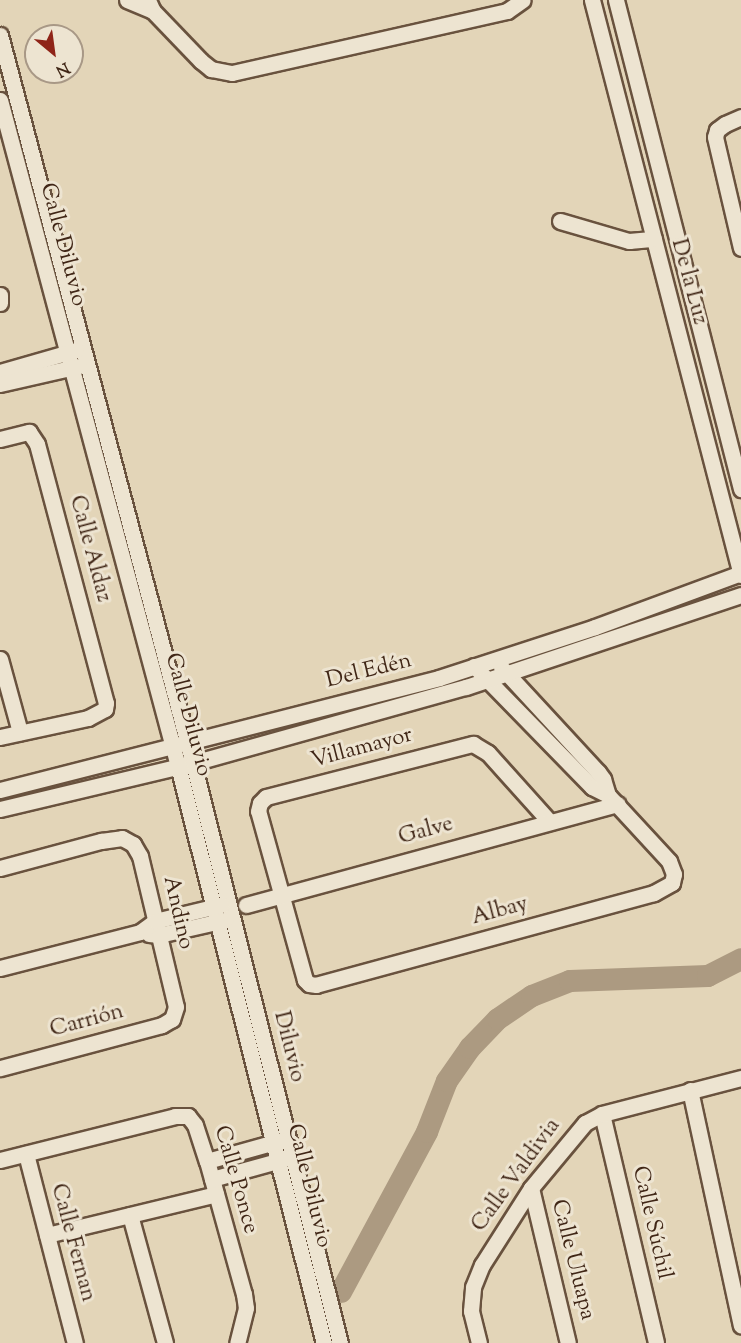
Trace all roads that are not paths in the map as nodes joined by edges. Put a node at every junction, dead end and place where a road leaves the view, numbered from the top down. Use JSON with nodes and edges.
{"nodes":[{"id":1,"x":523,"y":0,"type":"edge"},
{"id":2,"x":592,"y":0,"type":"edge"},
{"id":3,"x":616,"y":0,"type":"edge"},
{"id":4,"x":132,"y":1,"type":"edge"},
{"id":5,"x":151,"y":6,"type":"edge"},
{"id":6,"x":0,"y":35,"type":"edge"},
{"id":7,"x":0,"y":100,"type":"edge"},
{"id":8,"x":741,"y":117,"type":"edge"},
{"id":9,"x":560,"y":221,"type":"dead end"},
{"id":10,"x":654,"y":239,"type":"junction"},
{"id":11,"x":741,"y":248,"type":"edge"},
{"id":12,"x":0,"y":295,"type":"edge"},
{"id":13,"x":0,"y":303,"type":"edge"},
{"id":14,"x":84,"y":348,"type":"junction"},
{"id":15,"x":67,"y":352,"type":"junction"},
{"id":16,"x":88,"y":364,"type":"junction"},
{"id":17,"x":71,"y":367,"type":"junction"},
{"id":18,"x":0,"y":372,"type":"edge"},
{"id":19,"x":0,"y":384,"type":"edge"},
{"id":20,"x":0,"y":439,"type":"edge"},
{"id":21,"x":741,"y":489,"type":"edge"},
{"id":22,"x":741,"y":573,"type":"edge"},
{"id":23,"x":741,"y":595,"type":"edge"},
{"id":24,"x":0,"y":659,"type":"edge"},
{"id":25,"x":494,"y":660,"type":"junction"},
{"id":26,"x":474,"y":666,"type":"junction"},
{"id":27,"x":507,"y":673,"type":"junction"},
{"id":28,"x":487,"y":680,"type":"junction"},
{"id":29,"x":20,"y":732,"type":"junction"},
{"id":30,"x":0,"y":737,"type":"edge"},
{"id":31,"x":187,"y":741,"type":"junction"},
{"id":32,"x":171,"y":745,"type":"junction"},
{"id":33,"x":193,"y":762,"type":"junction"},
{"id":34,"x":178,"y":766,"type":"junction"},
{"id":35,"x":0,"y":790,"type":"edge"},
{"id":36,"x":612,"y":800,"type":"junction"},
{"id":37,"x":0,"y":809,"type":"edge"},
{"id":38,"x":549,"y":821,"type":"junction"},
{"id":39,"x":0,"y":868,"type":"edge"},
{"id":40,"x":283,"y":899,"type":"junction"},
{"id":41,"x":246,"y":904,"type":"dead end"},
{"id":42,"x":222,"y":912,"type":"junction"},
{"id":43,"x":157,"y":928,"type":"junction"},
{"id":44,"x":0,"y":968,"type":"edge"},
{"id":45,"x":176,"y":1007,"type":"joint"},
{"id":46,"x":0,"y":1068,"type":"edge"},
{"id":47,"x":741,"y":1078,"type":"edge"},
{"id":48,"x":690,"y":1090,"type":"junction"},
{"id":49,"x":602,"y":1114,"type":"junction"},
{"id":50,"x":281,"y":1140,"type":"junction"},
{"id":51,"x":26,"y":1154,"type":"junction"},
{"id":52,"x":285,"y":1159,"type":"junction"},
{"id":53,"x":0,"y":1160,"type":"edge"},
{"id":54,"x":207,"y":1161,"type":"junction"},
{"id":55,"x":214,"y":1186,"type":"junction"},
{"id":56,"x":531,"y":1188,"type":"junction"},
{"id":57,"x":130,"y":1215,"type":"junction"},
{"id":58,"x":47,"y":1235,"type":"junction"},
{"id":59,"x":741,"y":1326,"type":"edge"},
{"id":60,"x":75,"y":1343,"type":"edge"},
{"id":61,"x":165,"y":1343,"type":"edge"},
{"id":62,"x":237,"y":1343,"type":"edge"},
{"id":63,"x":324,"y":1343,"type":"edge"},
{"id":64,"x":340,"y":1343,"type":"edge"},
{"id":65,"x":479,"y":1343,"type":"edge"},
{"id":66,"x":568,"y":1343,"type":"edge"},
{"id":67,"x":656,"y":1343,"type":"edge"}],
"edges":[{"from":1,"to":5,"type":"street"},
{"from":2,"to":10,"type":"street","name":"De la Luz"},
{"from":3,"to":21,"type":"street","name":"De la Luz"},
{"from":4,"to":5,"type":"street"},
{"from":6,"to":14,"type":"street"},
{"from":7,"to":15,"type":"street","name":"Calle Diluvio"},
{"from":8,"to":11,"type":"street"},
{"from":9,"to":10,"type":"street"},
{"from":10,"to":22,"type":"street","name":"De la Luz"},
{"from":12,"to":13,"type":"street"},
{"from":14,"to":15,"type":"street"},
{"from":14,"to":16,"type":"street"},
{"from":15,"to":17,"type":"street","name":"Calle Diluvio"},
{"from":15,"to":18,"type":"street"},
{"from":16,"to":17,"type":"street"},
{"from":16,"to":31,"type":"street"},
{"from":17,"to":19,"type":"street"},
{"from":17,"to":32,"type":"street","name":"Calle Diluvio"},
{"from":20,"to":29,"type":"street","name":"Calle Aldaz"},
{"from":22,"to":25,"type":"street","name":"Del Edén"},
{"from":23,"to":27,"type":"street","name":"Del Edén"},
{"from":24,"to":29,"type":"street"},
{"from":25,"to":26,"type":"street","name":"Del Edén"},
{"from":25,"to":27,"type":"street","name":"Albay"},
{"from":26,"to":28,"type":"street","name":"Albay"},
{"from":26,"to":31,"type":"street","name":"Del Edén"},
{"from":27,"to":28,"type":"street","name":"Del Edén"},
{"from":27,"to":36,"type":"street","name":"Albay"},
{"from":28,"to":33,"type":"street","name":"Del Edén"},
{"from":28,"to":36,"type":"street","name":"Albay"},
{"from":29,"to":30,"type":"street"},
{"from":31,"to":32,"type":"street","name":"Del Edén"},
{"from":31,"to":33,"type":"street"},
{"from":32,"to":34,"type":"street","name":"Calle Diluvio"},
{"from":32,"to":35,"type":"street","name":"Del Edén"},
{"from":33,"to":34,"type":"street","name":"Del Edén"},
{"from":33,"to":42,"type":"street"},
{"from":34,"to":37,"type":"street","name":"Del Edén"},
{"from":34,"to":42,"type":"street","name":"Calle Diluvio"},
{"from":36,"to":38,"type":"street","name":"Galve"},
{"from":36,"to":40,"type":"street","name":"Albay"},
{"from":38,"to":40,"type":"street","name":"Galve"},
{"from":38,"to":40,"type":"street","name":"Villamayor"},
{"from":39,"to":43,"type":"street","name":"Andino"},
{"from":40,"to":41,"type":"street","name":"Galve"},
{"from":42,"to":43,"type":"street"},
{"from":42,"to":50,"type":"street","name":"Calle Diluvio"},
{"from":43,"to":44,"type":"street"},
{"from":43,"to":45,"type":"street","name":"Andino"},
{"from":45,"to":46,"type":"street","name":"Carrión"},
{"from":47,"to":48,"type":"street","name":"Calle Valdivia"},
{"from":48,"to":49,"type":"street","name":"Calle Valdivia"},
{"from":48,"to":59,"type":"street"},
{"from":49,"to":56,"type":"street","name":"Calle Valdivia"},
{"from":49,"to":67,"type":"street","name":"Calle Súchil"},
{"from":50,"to":52,"type":"street","name":"Calle Diluvio"},
{"from":50,"to":54,"type":"street"},
{"from":51,"to":53,"type":"street","name":"Calle Ponce"},
{"from":51,"to":54,"type":"street","name":"Calle Ponce"},
{"from":51,"to":58,"type":"street","name":"Calle Fernan"},
{"from":52,"to":55,"type":"street"},
{"from":52,"to":63,"type":"street","name":"Calle Diluvio"},
{"from":52,"to":64,"type":"street"},
{"from":54,"to":55,"type":"street","name":"Calle Ponce"},
{"from":55,"to":57,"type":"street"},
{"from":55,"to":62,"type":"street","name":"Calle Ponce"},
{"from":56,"to":65,"type":"street","name":"Calle Valdivia"},
{"from":56,"to":66,"type":"street","name":"Calle Uluapa"},
{"from":57,"to":58,"type":"street"},
{"from":57,"to":61,"type":"street"},
{"from":58,"to":60,"type":"street","name":"Calle Fernan"}]}
